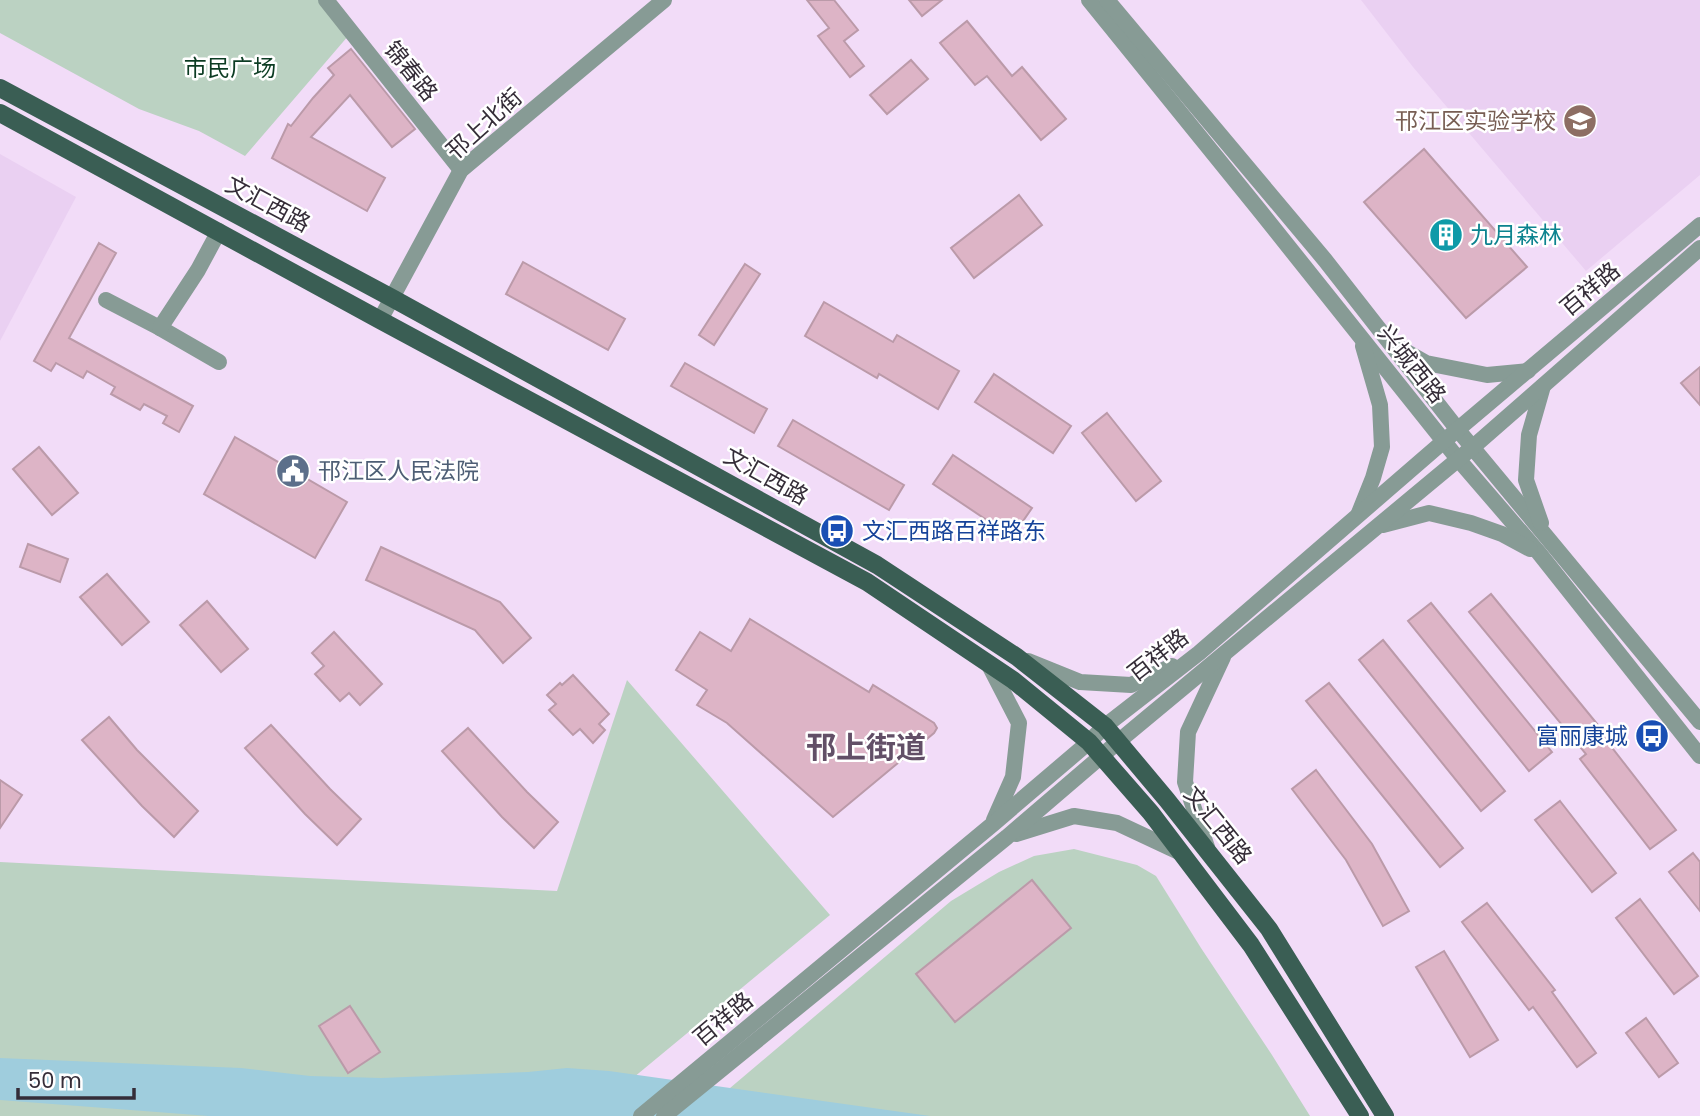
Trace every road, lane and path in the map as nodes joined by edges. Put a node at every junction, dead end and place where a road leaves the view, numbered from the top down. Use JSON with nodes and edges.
{"nodes":[{"id":1,"x":326,"y":0,"type":"edge"},
{"id":2,"x":664,"y":0,"type":"edge"},
{"id":3,"x":1089,"y":0,"type":"edge"},
{"id":4,"x":1107,"y":0,"type":"edge"},
{"id":5,"x":0,"y":88,"type":"edge"},
{"id":6,"x":0,"y":113,"type":"edge"},
{"id":7,"x":461,"y":170,"type":"junction"},
{"id":8,"x":1700,"y":225,"type":"edge"},
{"id":9,"x":219,"y":231,"type":"junction"},
{"id":10,"x":1700,"y":248,"type":"edge"},
{"id":11,"x":392,"y":298,"type":"junction"},
{"id":12,"x":106,"y":300,"type":"dead end"},
{"id":13,"x":380,"y":320,"type":"junction"},
{"id":14,"x":160,"y":328,"type":"junction"},
{"id":15,"x":1361,"y":337,"type":"junction"},
{"id":16,"x":1388,"y":341,"type":"junction"},
{"id":17,"x":219,"y":362,"type":"dead end"},
{"id":18,"x":1528,"y":371,"type":"junction"},
{"id":19,"x":1543,"y":386,"type":"junction"},
{"id":20,"x":1458,"y":430,"type":"junction"},
{"id":21,"x":1444,"y":441,"type":"junction"},
{"id":22,"x":1473,"y":447,"type":"junction"},
{"id":23,"x":1458,"y":459,"type":"junction"},
{"id":24,"x":1358,"y":516,"type":"junction"},
{"id":25,"x":1377,"y":527,"type":"junction"},
{"id":26,"x":1544,"y":532,"type":"junction"},
{"id":27,"x":1539,"y":553,"type":"junction"},
{"id":28,"x":1199,"y":653,"type":"junction"},
{"id":29,"x":1225,"y":653,"type":"junction"},
{"id":30,"x":1017,"y":657,"type":"junction"},
{"id":31,"x":988,"y":663,"type":"junction"},
{"id":32,"x":1700,"y":722,"type":"edge"},
{"id":33,"x":1105,"y":726,"type":"junction"},
{"id":34,"x":1119,"y":741,"type":"junction"},
{"id":35,"x":1089,"y":742,"type":"junction"},
{"id":36,"x":1103,"y":756,"type":"junction"},
{"id":37,"x":1700,"y":756,"type":"edge"},
{"id":38,"x":993,"y":824,"type":"junction"},
{"id":39,"x":1007,"y":837,"type":"junction"},
{"id":40,"x":1181,"y":853,"type":"junction"},
{"id":41,"x":1209,"y":853,"type":"junction"},
{"id":42,"x":1357,"y":1111,"type":"edge"},
{"id":43,"x":641,"y":1116,"type":"edge"},
{"id":44,"x":664,"y":1116,"type":"edge"},
{"id":45,"x":1385,"y":1116,"type":"edge"}],
"edges":[{"from":1,"to":7,"type":"street","name":"锦春路"},
{"from":2,"to":7,"type":"street","name":"邗上北街"},
{"from":3,"to":15,"type":"street","name":"兴城西路"},
{"from":4,"to":16,"type":"street","name":"兴城西路"},
{"from":5,"to":11,"type":"main road","name":"文汇西路"},
{"from":6,"to":9,"type":"main road","name":"文汇西路"},
{"from":7,"to":11,"type":"street","name":"邗上北街"},
{"from":8,"to":18,"type":"street","name":"百祥路"},
{"from":9,"to":13,"type":"main road","name":"文汇西路"},
{"from":9,"to":14,"type":"street"},
{"from":10,"to":19,"type":"street","name":"百祥路"},
{"from":11,"to":13,"type":"street","name":"邗上北街"},
{"from":11,"to":30,"type":"main road","name":"文汇西路"},
{"from":12,"to":14,"type":"street"},
{"from":13,"to":31,"type":"main road","name":"文汇西路"},
{"from":14,"to":17,"type":"street"},
{"from":15,"to":21,"type":"street","name":"兴城西路"},
{"from":15,"to":24,"type":"street"},
{"from":16,"to":18,"type":"street"},
{"from":16,"to":20,"type":"street","name":"兴城西路"},
{"from":18,"to":20,"type":"street","name":"百祥路"},
{"from":19,"to":22,"type":"street","name":"百祥路"},
{"from":19,"to":26,"type":"street"},
{"from":20,"to":21,"type":"street","name":"百祥路"},
{"from":20,"to":22,"type":"street","name":"兴城西路"},
{"from":21,"to":23,"type":"street","name":"兴城西路"},
{"from":21,"to":24,"type":"street","name":"百祥路"},
{"from":22,"to":23,"type":"street","name":"百祥路"},
{"from":22,"to":26,"type":"street","name":"兴城西路"},
{"from":23,"to":25,"type":"street","name":"百祥路"},
{"from":23,"to":27,"type":"street","name":"兴城西路"},
{"from":24,"to":28,"type":"street","name":"百祥路"},
{"from":25,"to":27,"type":"street"},
{"from":25,"to":29,"type":"street","name":"百祥路"},
{"from":26,"to":32,"type":"street","name":"兴城西路"},
{"from":27,"to":37,"type":"street","name":"兴城西路"},
{"from":28,"to":30,"type":"street"},
{"from":28,"to":33,"type":"street","name":"百祥路"},
{"from":29,"to":34,"type":"street","name":"百祥路"},
{"from":29,"to":41,"type":"street"},
{"from":30,"to":33,"type":"main road","name":"文汇西路"},
{"from":31,"to":35,"type":"main road","name":"文汇西路"},
{"from":31,"to":38,"type":"street"},
{"from":33,"to":34,"type":"main road","name":"文汇西路"},
{"from":33,"to":35,"type":"street","name":"百祥路"},
{"from":34,"to":36,"type":"street","name":"百祥路"},
{"from":34,"to":41,"type":"main road","name":"文汇西路"},
{"from":35,"to":36,"type":"main road","name":"文汇西路"},
{"from":35,"to":38,"type":"street","name":"百祥路"},
{"from":36,"to":39,"type":"street","name":"百祥路"},
{"from":36,"to":40,"type":"main road","name":"文汇西路"},
{"from":38,"to":43,"type":"street","name":"百祥路"},
{"from":39,"to":40,"type":"street"},
{"from":39,"to":44,"type":"street","name":"百祥路"},
{"from":40,"to":42,"type":"main road","name":"文汇西路"},
{"from":41,"to":45,"type":"main road","name":"文汇西路"}]}
